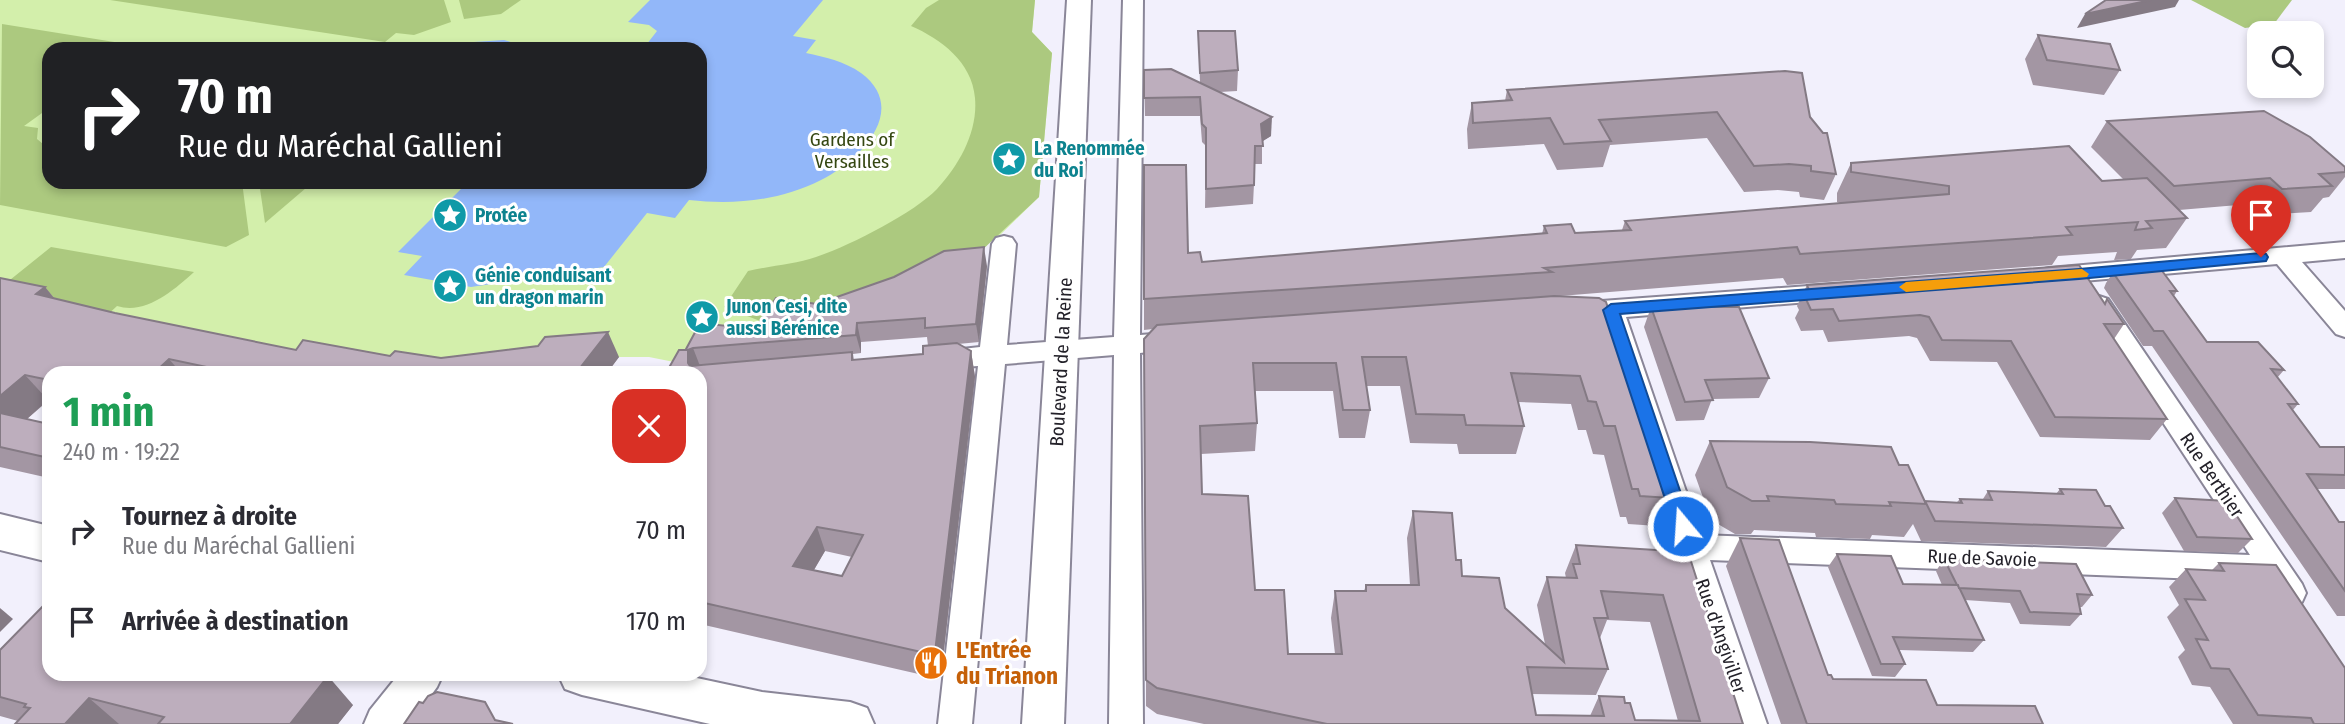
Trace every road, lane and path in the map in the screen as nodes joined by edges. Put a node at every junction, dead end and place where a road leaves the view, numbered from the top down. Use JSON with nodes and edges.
{"nodes":[{"id":1,"x":1079,"y":0,"type":"edge"},
{"id":2,"x":1133,"y":0,"type":"edge"},
{"id":3,"x":1004,"y":244,"type":"dead end"},
{"id":4,"x":2345,"y":250,"type":"edge"},
{"id":5,"x":2283,"y":255,"type":"junction"},
{"id":6,"x":2079,"y":274,"type":"junction"},
{"id":7,"x":2024,"y":278,"type":"edge"},
{"id":8,"x":1857,"y":291,"type":"edge"},
{"id":9,"x":1611,"y":310,"type":"junction"},
{"id":10,"x":1556,"y":314,"type":"edge"},
{"id":11,"x":2345,"y":328,"type":"edge"},
{"id":12,"x":1210,"y":339,"type":"edge"},
{"id":13,"x":1127,"y":345,"type":"junction"},
{"id":14,"x":1060,"y":349,"type":"junction"},
{"id":15,"x":992,"y":355,"type":"junction"},
{"id":16,"x":908,"y":362,"type":"edge"},
{"id":17,"x":0,"y":532,"type":"edge"},
{"id":18,"x":42,"y":542,"type":"edge"},
{"id":19,"x":1690,"y":547,"type":"junction"},
{"id":20,"x":2275,"y":569,"type":"junction"},
{"id":21,"x":2302,"y":610,"type":"edge"},
{"id":22,"x":418,"y":681,"type":"edge"},
{"id":23,"x":612,"y":681,"type":"edge"},
{"id":24,"x":781,"y":721,"type":"edge"},
{"id":25,"x":386,"y":724,"type":"edge"},
{"id":26,"x":850,"y":724,"type":"edge"},
{"id":27,"x":955,"y":724,"type":"edge"},
{"id":28,"x":1043,"y":724,"type":"edge"},
{"id":29,"x":1125,"y":724,"type":"edge"},
{"id":30,"x":1751,"y":724,"type":"edge"}],
"edges":[{"from":1,"to":14,"type":"street","name":"Boulevard de la Reine"},
{"from":2,"to":13,"type":"street"},
{"from":3,"to":15,"type":"street"},
{"from":4,"to":5,"type":"street"},
{"from":5,"to":6,"type":"street"},
{"from":5,"to":11,"type":"street"},
{"from":6,"to":7,"type":"street"},
{"from":6,"to":20,"type":"street","name":"Rue Berthier"},
{"from":8,"to":9,"type":"street"},
{"from":9,"to":10,"type":"street"},
{"from":9,"to":19,"type":"street","name":"Rue d'Angiviller"},
{"from":12,"to":13,"type":"street"},
{"from":13,"to":14,"type":"street"},
{"from":13,"to":29,"type":"street"},
{"from":14,"to":15,"type":"street"},
{"from":14,"to":28,"type":"street","name":"Boulevard de la Reine"},
{"from":15,"to":16,"type":"street"},
{"from":15,"to":27,"type":"street"},
{"from":17,"to":18,"type":"main road"},
{"from":19,"to":20,"type":"street","name":"Rue de Savoie"},
{"from":19,"to":30,"type":"street","name":"Rue d'Angiviller"},
{"from":20,"to":21,"type":"street","name":"Rue Berthier"},
{"from":22,"to":25,"type":"street"},
{"from":23,"to":24,"type":"main road"},
{"from":24,"to":26,"type":"main road"}]}
